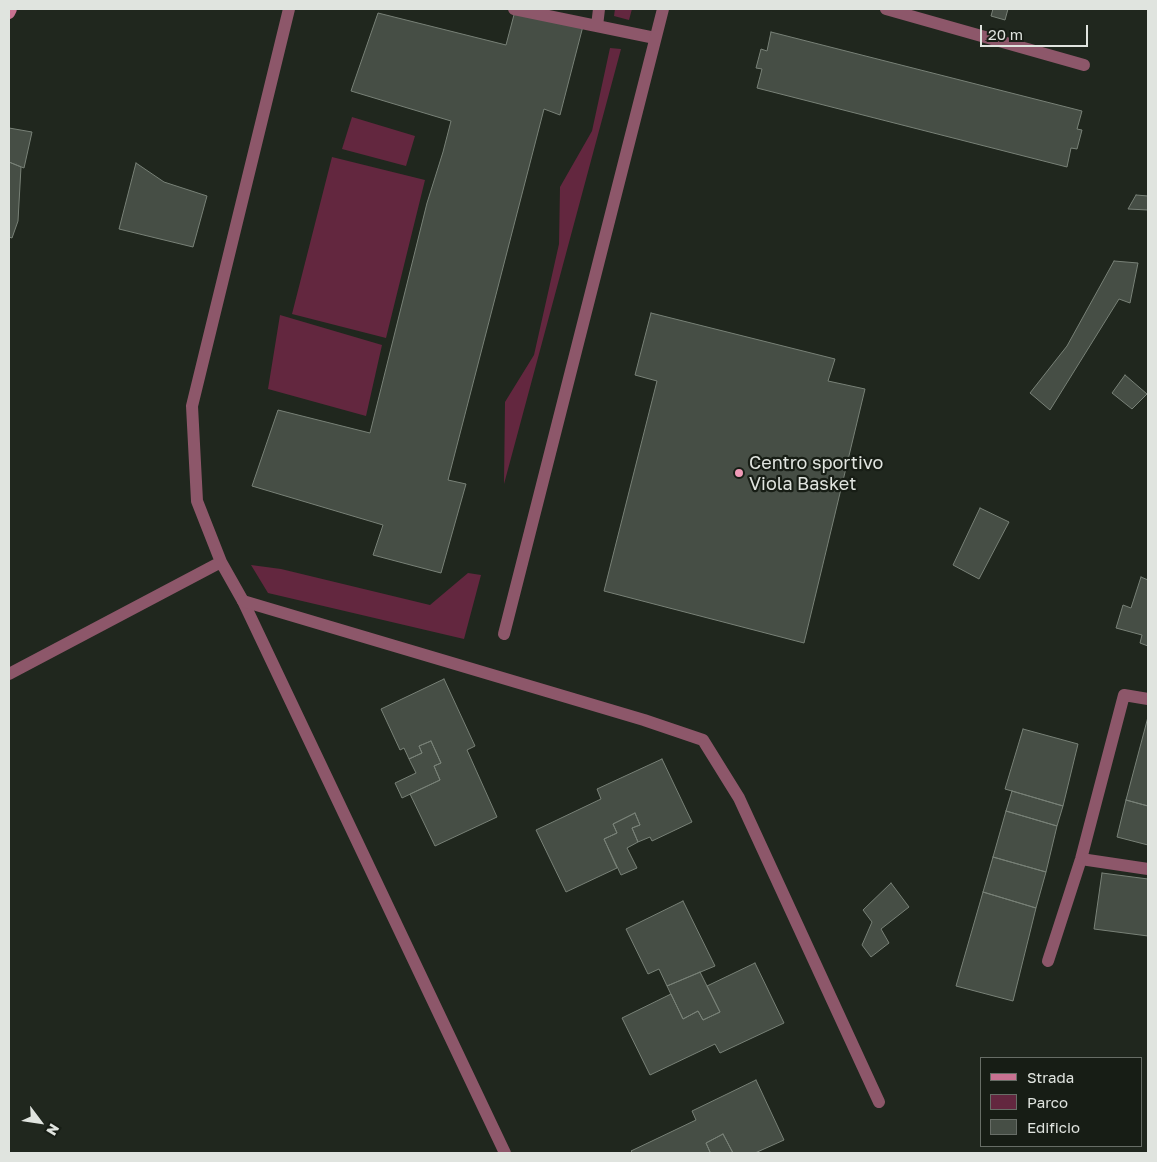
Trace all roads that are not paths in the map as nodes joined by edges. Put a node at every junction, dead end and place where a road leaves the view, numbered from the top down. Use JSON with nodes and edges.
{"nodes":[{"id":1,"x":11,"y":9,"type":"edge"},
{"id":2,"x":288,"y":9,"type":"edge"},
{"id":3,"x":514,"y":9,"type":"edge"},
{"id":4,"x":599,"y":9,"type":"edge"},
{"id":5,"x":662,"y":9,"type":"edge"},
{"id":6,"x":886,"y":9,"type":"edge"},
{"id":7,"x":9,"y":13,"type":"edge"},
{"id":8,"x":598,"y":26,"type":"junction"},
{"id":9,"x":656,"y":38,"type":"junction"},
{"id":10,"x":1084,"y":65,"type":"dead end"},
{"id":11,"x":221,"y":562,"type":"junction"},
{"id":12,"x":243,"y":601,"type":"junction"},
{"id":13,"x":504,"y":634,"type":"dead end"},
{"id":14,"x":9,"y":674,"type":"edge"},
{"id":15,"x":1148,"y":698,"type":"edge"},
{"id":16,"x":1081,"y":859,"type":"junction"},
{"id":17,"x":1148,"y":869,"type":"edge"},
{"id":18,"x":1048,"y":961,"type":"dead end"},
{"id":19,"x":879,"y":1102,"type":"dead end"},
{"id":20,"x":505,"y":1153,"type":"edge"}],
"edges":[{"from":1,"to":7,"type":"main road"},
{"from":2,"to":11,"type":"street"},
{"from":3,"to":8,"type":"street"},
{"from":4,"to":8,"type":"street"},
{"from":5,"to":9,"type":"street"},
{"from":6,"to":10,"type":"street"},
{"from":8,"to":9,"type":"street"},
{"from":9,"to":13,"type":"street"},
{"from":11,"to":12,"type":"street"},
{"from":11,"to":14,"type":"street"},
{"from":12,"to":19,"type":"street"},
{"from":12,"to":20,"type":"street"},
{"from":15,"to":16,"type":"street"},
{"from":16,"to":17,"type":"street"},
{"from":16,"to":18,"type":"street"}]}
